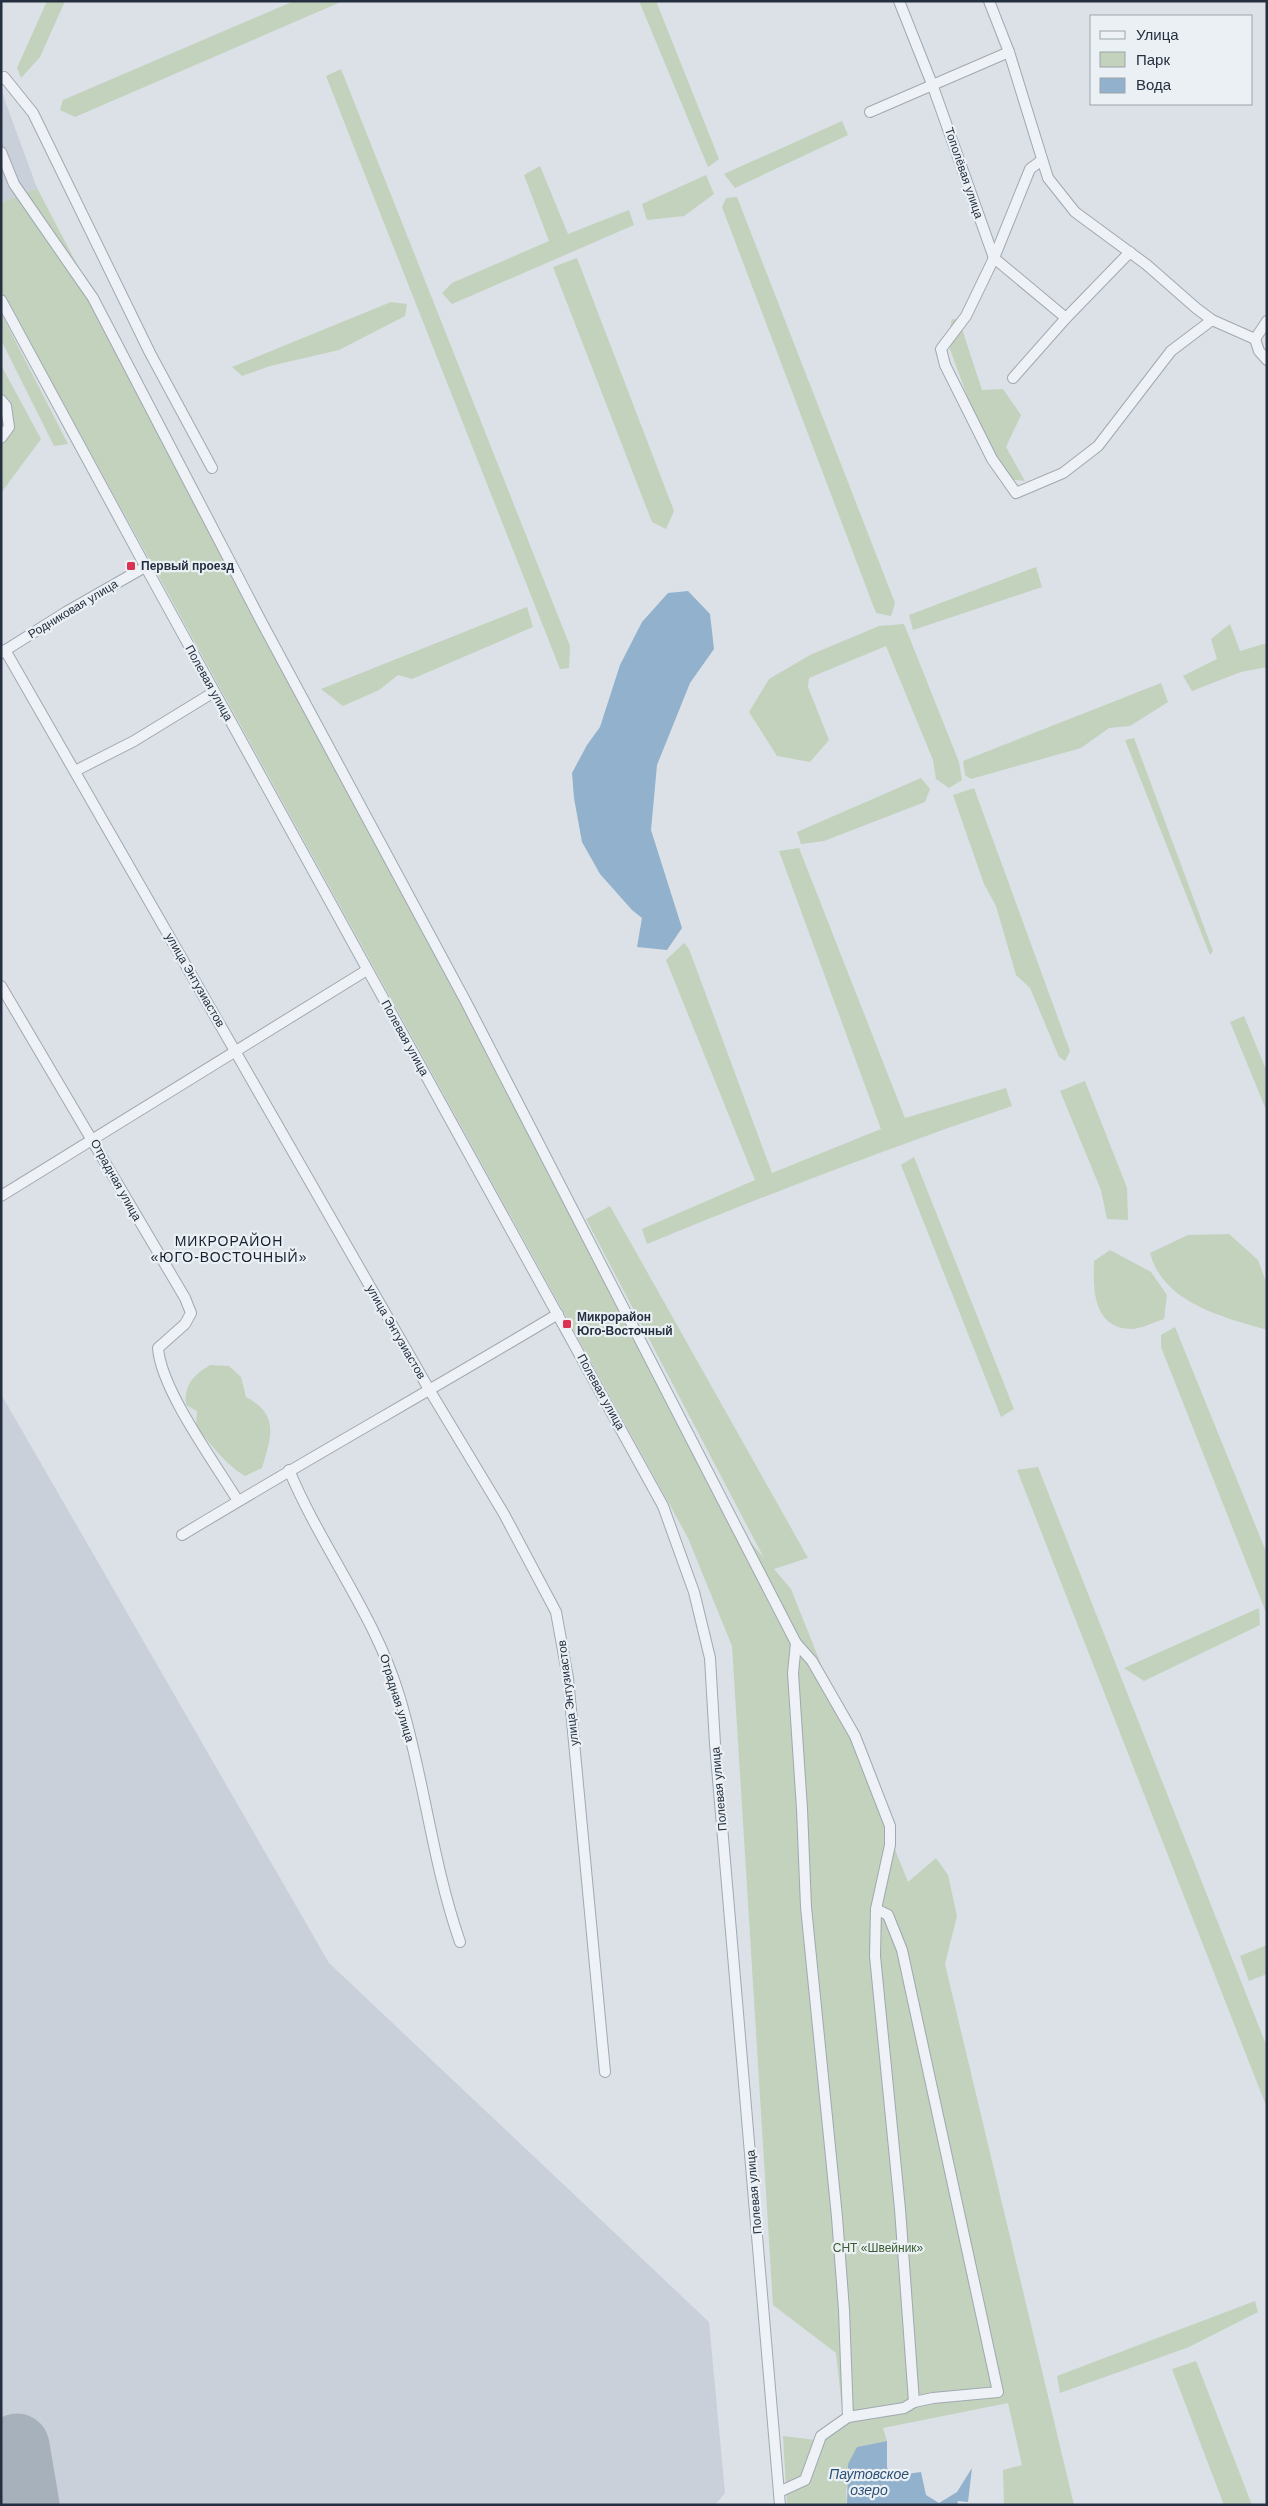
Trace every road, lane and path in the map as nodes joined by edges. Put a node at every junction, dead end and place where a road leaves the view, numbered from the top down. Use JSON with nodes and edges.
{"nodes":[{"id":1,"x":899,"y":1,"type":"edge"},
{"id":2,"x":988,"y":1,"type":"edge"},
{"id":3,"x":1009,"y":52,"type":"junction"},
{"id":4,"x":1,"y":79,"type":"edge"},
{"id":5,"x":932,"y":84,"type":"junction"},
{"id":6,"x":870,"y":112,"type":"dead end"},
{"id":7,"x":1,"y":152,"type":"edge"},
{"id":8,"x":1042,"y":160,"type":"junction"},
{"id":9,"x":1130,"y":252,"type":"junction"},
{"id":10,"x":994,"y":258,"type":"junction"},
{"id":11,"x":1,"y":300,"type":"edge"},
{"id":12,"x":1066,"y":318,"type":"junction"},
{"id":13,"x":1212,"y":320,"type":"junction"},
{"id":14,"x":1267,"y":321,"type":"edge"},
{"id":15,"x":1255,"y":338,"type":"junction"},
{"id":16,"x":1267,"y":360,"type":"edge"},
{"id":17,"x":1014,"y":378,"type":"dead end"},
{"id":18,"x":1,"y":400,"type":"edge"},
{"id":19,"x":1,"y":438,"type":"edge"},
{"id":20,"x":212,"y":468,"type":"dead end"},
{"id":21,"x":145,"y":567,"type":"junction"},
{"id":22,"x":3,"y":652,"type":"edge"},
{"id":23,"x":214,"y":692,"type":"junction"},
{"id":24,"x":75,"y":771,"type":"junction"},
{"id":25,"x":367,"y":970,"type":"junction"},
{"id":26,"x":1,"y":986,"type":"edge"},
{"id":27,"x":236,"y":1053,"type":"junction"},
{"id":28,"x":94,"y":1140,"type":"junction"},
{"id":29,"x":1,"y":1196,"type":"edge"},
{"id":30,"x":558,"y":1314,"type":"junction"},
{"id":31,"x":430,"y":1391,"type":"junction"},
{"id":32,"x":290,"y":1470,"type":"junction"},
{"id":33,"x":238,"y":1501,"type":"junction"},
{"id":34,"x":182,"y":1535,"type":"dead end"},
{"id":35,"x":796,"y":1643,"type":"junction"},
{"id":36,"x":876,"y":1909,"type":"junction"},
{"id":37,"x":460,"y":1942,"type":"dead end"},
{"id":38,"x":605,"y":2072,"type":"dead end"},
{"id":39,"x":914,"y":2402,"type":"junction"},
{"id":40,"x":848,"y":2417,"type":"junction"},
{"id":41,"x":779,"y":2492,"type":"junction"},
{"id":42,"x":780,"y":2505,"type":"edge"}],
"edges":[{"from":1,"to":5,"type":"street","name":"Тополёвая улица"},
{"from":2,"to":3,"type":"street"},
{"from":3,"to":5,"type":"street"},
{"from":3,"to":8,"type":"street"},
{"from":4,"to":20,"type":"street"},
{"from":5,"to":6,"type":"street"},
{"from":5,"to":10,"type":"street","name":"Тополёвая улица"},
{"from":7,"to":35,"type":"street"},
{"from":8,"to":9,"type":"street"},
{"from":8,"to":10,"type":"street"},
{"from":9,"to":12,"type":"street"},
{"from":9,"to":13,"type":"street"},
{"from":10,"to":12,"type":"street"},
{"from":10,"to":13,"type":"street"},
{"from":11,"to":21,"type":"street","name":"Полевая улица"},
{"from":12,"to":17,"type":"street"},
{"from":13,"to":15,"type":"street"},
{"from":14,"to":15,"type":"street"},
{"from":15,"to":16,"type":"street"},
{"from":18,"to":19,"type":"street"},
{"from":21,"to":22,"type":"street","name":"Родниковая улица"},
{"from":21,"to":23,"type":"street","name":"Полевая улица"},
{"from":22,"to":24,"type":"street","name":"улица Энтузиастов"},
{"from":23,"to":24,"type":"street"},
{"from":23,"to":25,"type":"street","name":"Полевая улица"},
{"from":24,"to":27,"type":"street","name":"улица Энтузиастов"},
{"from":25,"to":27,"type":"street"},
{"from":25,"to":30,"type":"street","name":"Полевая улица"},
{"from":26,"to":28,"type":"street","name":"Отрадная улица"},
{"from":27,"to":28,"type":"street"},
{"from":27,"to":31,"type":"street","name":"улица Энтузиастов"},
{"from":28,"to":29,"type":"street"},
{"from":28,"to":33,"type":"street","name":"Отрадная улица"},
{"from":30,"to":31,"type":"street"},
{"from":30,"to":41,"type":"street","name":"Полевая улица"},
{"from":31,"to":32,"type":"street"},
{"from":31,"to":38,"type":"street","name":"улица Энтузиастов"},
{"from":32,"to":33,"type":"street"},
{"from":32,"to":37,"type":"street","name":"Отрадная улица"},
{"from":33,"to":34,"type":"street"},
{"from":35,"to":36,"type":"street"},
{"from":35,"to":40,"type":"street"},
{"from":36,"to":39,"type":"street"},
{"from":36,"to":39,"type":"street"},
{"from":39,"to":40,"type":"street"},
{"from":40,"to":41,"type":"street"},
{"from":41,"to":42,"type":"street","name":"Полевая улица"}]}
